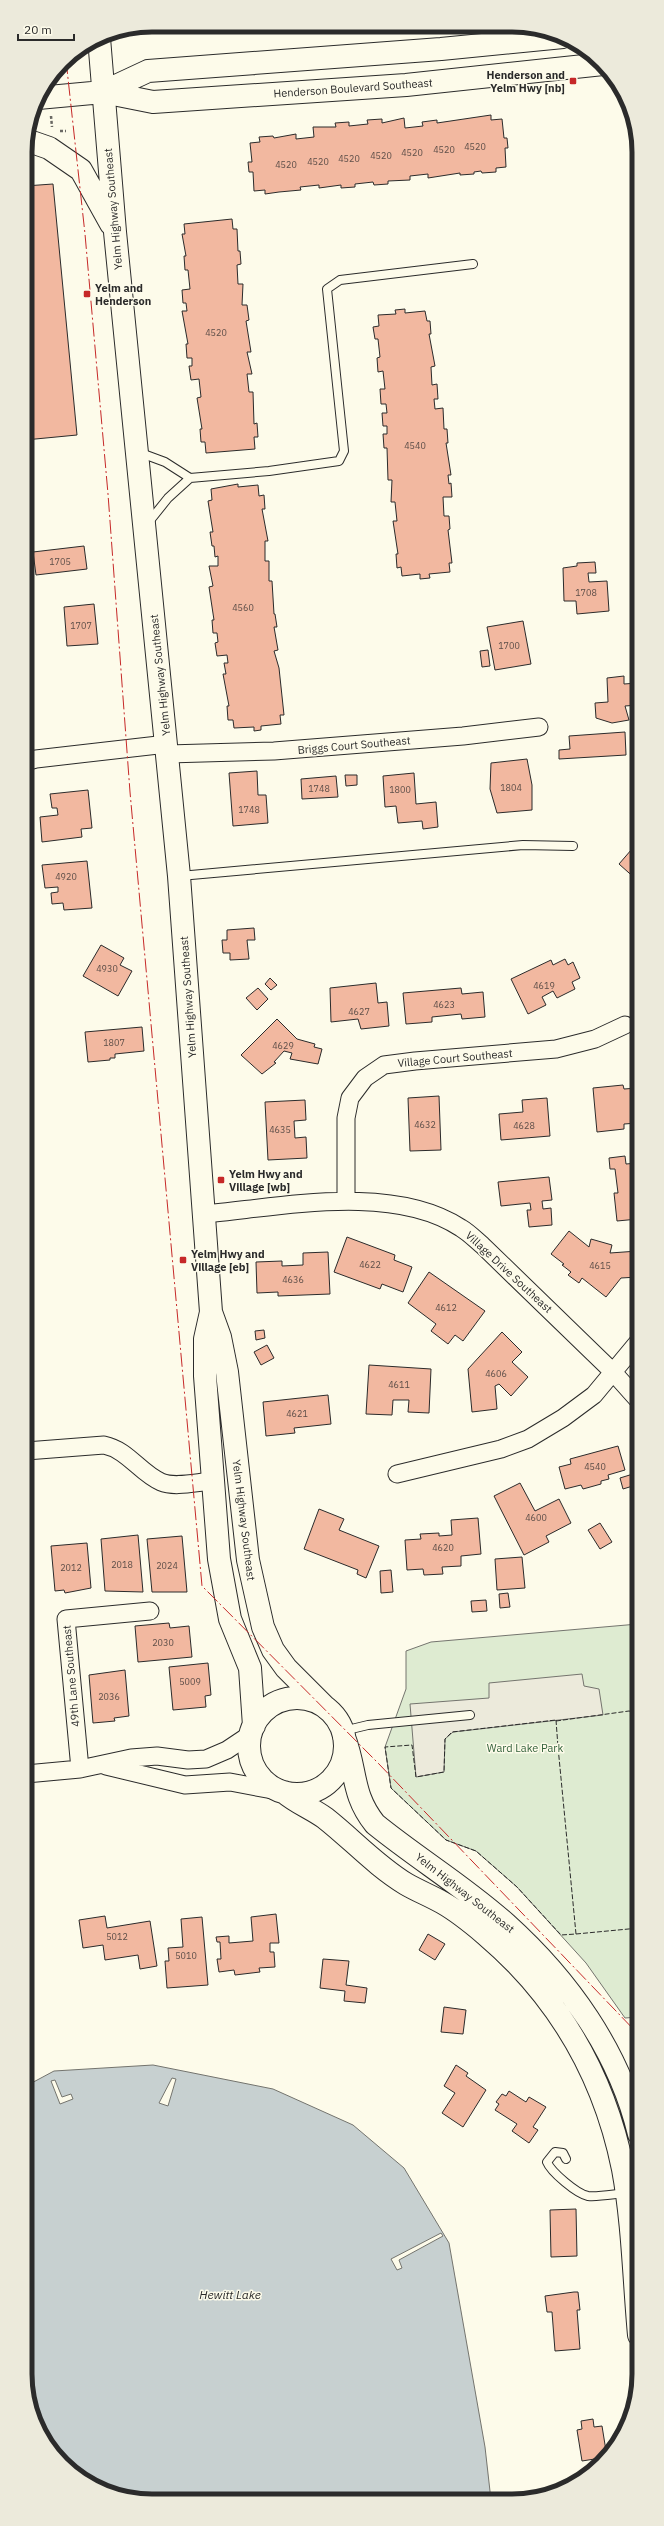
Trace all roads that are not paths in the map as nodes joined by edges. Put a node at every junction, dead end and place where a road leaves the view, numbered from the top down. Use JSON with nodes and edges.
{"nodes":[{"id":1,"x":550,"y":38,"type":"edge"},
{"id":2,"x":99,"y":44,"type":"edge"},
{"id":3,"x":594,"y":65,"type":"edge"},
{"id":4,"x":103,"y":92,"type":"junction"},
{"id":5,"x":45,"y":97,"type":"edge"},
{"id":6,"x":32,"y":142,"type":"edge"},
{"id":7,"x":115,"y":232,"type":"junction"},
{"id":8,"x":473,"y":264,"type":"dead end"},
{"id":9,"x":137,"y":452,"type":"junction"},
{"id":10,"x":190,"y":478,"type":"junction"},
{"id":11,"x":144,"y":528,"type":"junction"},
{"id":12,"x":539,"y":727,"type":"dead end"},
{"id":13,"x":167,"y":749,"type":"junction"},
{"id":14,"x":32,"y":760,"type":"edge"},
{"id":15,"x":573,"y":846,"type":"dead end"},
{"id":16,"x":179,"y":876,"type":"junction"},
{"id":17,"x":625,"y":1025,"type":"dead end"},
{"id":18,"x":346,"y":1201,"type":"junction"},
{"id":19,"x":205,"y":1214,"type":"junction"},
{"id":20,"x":211,"y":1312,"type":"junction"},
{"id":21,"x":632,"y":1349,"type":"edge"},
{"id":22,"x":613,"y":1372,"type":"junction"},
{"id":23,"x":632,"y":1393,"type":"edge"},
{"id":24,"x":32,"y":1451,"type":"edge"},
{"id":25,"x":397,"y":1474,"type":"dead end"},
{"id":26,"x":213,"y":1481,"type":"junction"},
{"id":27,"x":150,"y":1611,"type":"dead end"},
{"id":28,"x":325,"y":1707,"type":"junction"},
{"id":29,"x":470,"y":1715,"type":"dead end"},
{"id":30,"x":252,"y":1730,"type":"junction"},
{"id":31,"x":344,"y":1734,"type":"junction"},
{"id":32,"x":102,"y":1765,"type":"junction"},
{"id":33,"x":80,"y":1769,"type":"junction"},
{"id":34,"x":32,"y":1773,"type":"edge"},
{"id":35,"x":281,"y":1792,"type":"junction"},
{"id":36,"x":632,"y":2112,"type":"edge"},
{"id":37,"x":566,"y":2159,"type":"dead end"},
{"id":38,"x":627,"y":2193,"type":"junction"},
{"id":39,"x":632,"y":2252,"type":"edge"}],
"edges":[{"from":1,"to":4,"type":"main road","name":"Henderson Boulevard Southeast"},
{"from":2,"to":4,"type":"main road","name":"Yelm Highway Southeast"},
{"from":3,"to":4,"type":"main road","name":"Henderson Boulevard Southeast"},
{"from":4,"to":5,"type":"main road","name":"Henderson Boulevard Southeast"},
{"from":4,"to":7,"type":"main road","name":"Yelm Highway Southeast"},
{"from":6,"to":7,"type":"main road"},
{"from":7,"to":9,"type":"main road","name":"Yelm Highway Southeast"},
{"from":8,"to":10,"type":"lane"},
{"from":9,"to":10,"type":"lane"},
{"from":9,"to":11,"type":"main road","name":"Yelm Highway Southeast"},
{"from":10,"to":11,"type":"lane"},
{"from":11,"to":13,"type":"main road","name":"Yelm Highway Southeast"},
{"from":12,"to":13,"type":"street","name":"Briggs Court Southeast"},
{"from":13,"to":14,"type":"street","name":"Briggs Court Southeast"},
{"from":13,"to":16,"type":"main road","name":"Yelm Highway Southeast"},
{"from":15,"to":16,"type":"lane"},
{"from":16,"to":19,"type":"main road","name":"Yelm Highway Southeast"},
{"from":17,"to":18,"type":"street","name":"Village Court Southeast"},
{"from":18,"to":19,"type":"street","name":"Village Drive Southeast"},
{"from":18,"to":22,"type":"street","name":"Village Drive Southeast"},
{"from":19,"to":20,"type":"main road","name":"Yelm Highway Southeast"},
{"from":20,"to":26,"type":"main road","name":"Yelm Highway Southeast"},
{"from":20,"to":28,"type":"main road","name":"Yelm Highway Southeast"},
{"from":21,"to":22,"type":"street"},
{"from":22,"to":23,"type":"street","name":"Village Drive Southeast"},
{"from":22,"to":25,"type":"street"},
{"from":24,"to":26,"type":"street"},
{"from":26,"to":30,"type":"main road","name":"Yelm Highway Southeast"},
{"from":27,"to":33,"type":"street","name":"49th Lane Southeast"},
{"from":28,"to":30,"type":"main road"},
{"from":28,"to":31,"type":"main road"},
{"from":29,"to":31,"type":"lane"},
{"from":30,"to":32,"type":"street"},
{"from":30,"to":35,"type":"main road"},
{"from":31,"to":35,"type":"main road"},
{"from":31,"to":36,"type":"main road","name":"Yelm Highway Southeast"},
{"from":32,"to":33,"type":"street"},
{"from":32,"to":35,"type":"street"},
{"from":33,"to":34,"type":"street"},
{"from":35,"to":38,"type":"main road","name":"Yelm Highway Southeast"},
{"from":37,"to":38,"type":"lane"},
{"from":38,"to":39,"type":"main road","name":"Yelm Highway Southeast"}]}
